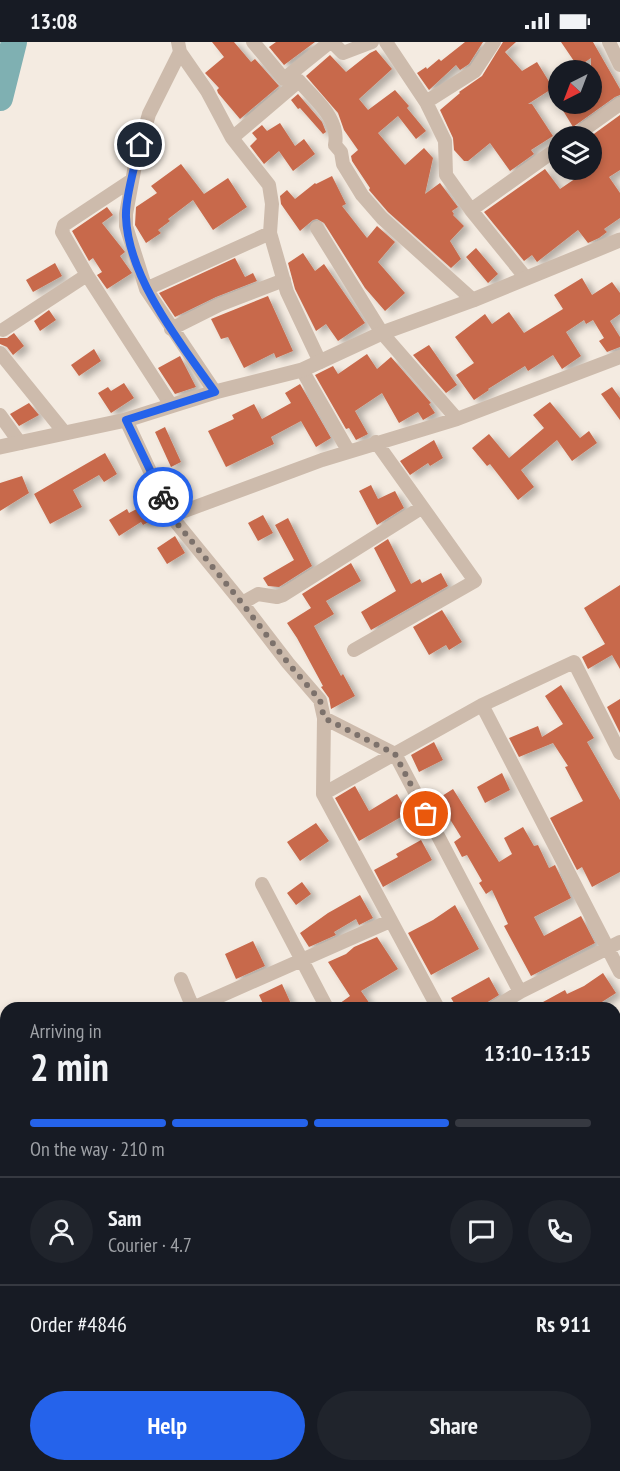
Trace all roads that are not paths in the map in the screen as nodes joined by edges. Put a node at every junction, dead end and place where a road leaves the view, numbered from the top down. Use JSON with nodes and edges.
{"nodes":[{"id":1,"x":253,"y":42,"type":"edge"},
{"id":2,"x":331,"y":42,"type":"edge"},
{"id":3,"x":372,"y":42,"type":"edge"},
{"id":4,"x":386,"y":42,"type":"edge"},
{"id":5,"x":494,"y":42,"type":"edge"},
{"id":6,"x":609,"y":42,"type":"edge"},
{"id":7,"x":179,"y":47,"type":"edge"},
{"id":8,"x":620,"y":65,"type":"edge"},
{"id":9,"x":284,"y":79,"type":"junction"},
{"id":10,"x":299,"y":81,"type":"junction"},
{"id":11,"x":426,"y":102,"type":"junction"},
{"id":12,"x":620,"y":104,"type":"edge"},
{"id":13,"x":589,"y":126,"type":"edge"},
{"id":14,"x":232,"y":138,"type":"junction"},
{"id":15,"x":548,"y":155,"type":"edge"},
{"id":16,"x":132,"y":180,"type":"junction"},
{"id":17,"x":471,"y":210,"type":"junction"},
{"id":18,"x":317,"y":228,"type":"dead end"},
{"id":19,"x":270,"y":233,"type":"junction"},
{"id":20,"x":620,"y":240,"type":"edge"},
{"id":21,"x":87,"y":275,"type":"junction"},
{"id":22,"x":526,"y":278,"type":"junction"},
{"id":23,"x":284,"y":280,"type":"junction"},
{"id":24,"x":146,"y":289,"type":"junction"},
{"id":25,"x":473,"y":300,"type":"junction"},
{"id":26,"x":171,"y":329,"type":"junction"},
{"id":27,"x":3,"y":330,"type":"dead end"},
{"id":28,"x":382,"y":333,"type":"junction"},
{"id":29,"x":0,"y":353,"type":"edge"},
{"id":30,"x":620,"y":357,"type":"edge"},
{"id":31,"x":320,"y":362,"type":"junction"},
{"id":32,"x":302,"y":370,"type":"junction"},
{"id":33,"x":215,"y":392,"type":"junction"},
{"id":34,"x":171,"y":405,"type":"junction"},
{"id":35,"x":0,"y":415,"type":"edge"},
{"id":36,"x":457,"y":418,"type":"junction"},
{"id":37,"x":126,"y":420,"type":"junction"},
{"id":38,"x":64,"y":432,"type":"junction"},
{"id":39,"x":20,"y":442,"type":"junction"},
{"id":40,"x":376,"y":442,"type":"junction"},
{"id":41,"x":0,"y":447,"type":"edge"},
{"id":42,"x":348,"y":452,"type":"junction"},
{"id":43,"x":421,"y":508,"type":"junction"},
{"id":44,"x":171,"y":516,"type":"junction"},
{"id":45,"x":242,"y":603,"type":"junction"},
{"id":46,"x":354,"y":650,"type":"dead end"},
{"id":47,"x":482,"y":705,"type":"junction"},
{"id":48,"x":324,"y":718,"type":"junction"},
{"id":49,"x":620,"y":753,"type":"edge"},
{"id":50,"x":395,"y":754,"type":"junction"},
{"id":51,"x":323,"y":794,"type":"junction"},
{"id":52,"x":262,"y":884,"type":"dead end"},
{"id":53,"x":390,"y":921,"type":"junction"},
{"id":54,"x":614,"y":945,"type":"edge"},
{"id":55,"x":303,"y":961,"type":"junction"},
{"id":56,"x":620,"y":972,"type":"edge"},
{"id":57,"x":181,"y":979,"type":"dead end"},
{"id":58,"x":520,"y":992,"type":"junction"},
{"id":59,"x":191,"y":1002,"type":"edge"},
{"id":60,"x":207,"y":1002,"type":"edge"},
{"id":61,"x":322,"y":1002,"type":"edge"},
{"id":62,"x":435,"y":1002,"type":"edge"},
{"id":63,"x":504,"y":1002,"type":"edge"}],
"edges":[{"from":1,"to":9,"type":"street"},
{"from":2,"to":3,"type":"street"},
{"from":2,"to":9,"type":"street"},
{"from":4,"to":11,"type":"street"},
{"from":5,"to":11,"type":"street"},
{"from":6,"to":8,"type":"street"},
{"from":7,"to":14,"type":"street"},
{"from":7,"to":16,"type":"street"},
{"from":9,"to":10,"type":"street"},
{"from":10,"to":14,"type":"street"},
{"from":10,"to":25,"type":"street"},
{"from":11,"to":17,"type":"street"},
{"from":12,"to":13,"type":"street"},
{"from":14,"to":19,"type":"street"},
{"from":15,"to":17,"type":"street"},
{"from":16,"to":21,"type":"street"},
{"from":16,"to":24,"type":"street"},
{"from":17,"to":22,"type":"street"},
{"from":18,"to":28,"type":"street"},
{"from":19,"to":23,"type":"street"},
{"from":19,"to":24,"type":"street"},
{"from":20,"to":22,"type":"street"},
{"from":21,"to":27,"type":"street"},
{"from":21,"to":34,"type":"street"},
{"from":22,"to":25,"type":"street"},
{"from":23,"to":26,"type":"street"},
{"from":23,"to":31,"type":"street"},
{"from":24,"to":26,"type":"street"},
{"from":25,"to":28,"type":"street"},
{"from":26,"to":33,"type":"street"},
{"from":28,"to":31,"type":"street"},
{"from":28,"to":36,"type":"street"},
{"from":29,"to":38,"type":"street"},
{"from":30,"to":36,"type":"street"},
{"from":31,"to":32,"type":"street"},
{"from":32,"to":33,"type":"street"},
{"from":32,"to":42,"type":"street"},
{"from":33,"to":34,"type":"street"},
{"from":34,"to":37,"type":"street"},
{"from":35,"to":39,"type":"street"},
{"from":36,"to":40,"type":"street"},
{"from":37,"to":38,"type":"street"},
{"from":37,"to":44,"type":"street"},
{"from":38,"to":39,"type":"street"},
{"from":39,"to":41,"type":"street"},
{"from":40,"to":42,"type":"street"},
{"from":40,"to":43,"type":"street"},
{"from":42,"to":44,"type":"street"},
{"from":43,"to":45,"type":"street"},
{"from":43,"to":46,"type":"street"},
{"from":44,"to":45,"type":"street"},
{"from":45,"to":48,"type":"street"},
{"from":47,"to":49,"type":"street"},
{"from":47,"to":50,"type":"street"},
{"from":47,"to":54,"type":"street"},
{"from":48,"to":50,"type":"street"},
{"from":48,"to":51,"type":"street"},
{"from":50,"to":51,"type":"street"},
{"from":50,"to":58,"type":"street"},
{"from":51,"to":53,"type":"street"},
{"from":52,"to":55,"type":"street"},
{"from":53,"to":55,"type":"street"},
{"from":53,"to":62,"type":"street"},
{"from":54,"to":56,"type":"street"},
{"from":54,"to":58,"type":"street"},
{"from":55,"to":60,"type":"street"},
{"from":55,"to":61,"type":"street"},
{"from":57,"to":59,"type":"street"},
{"from":58,"to":63,"type":"street"}]}
